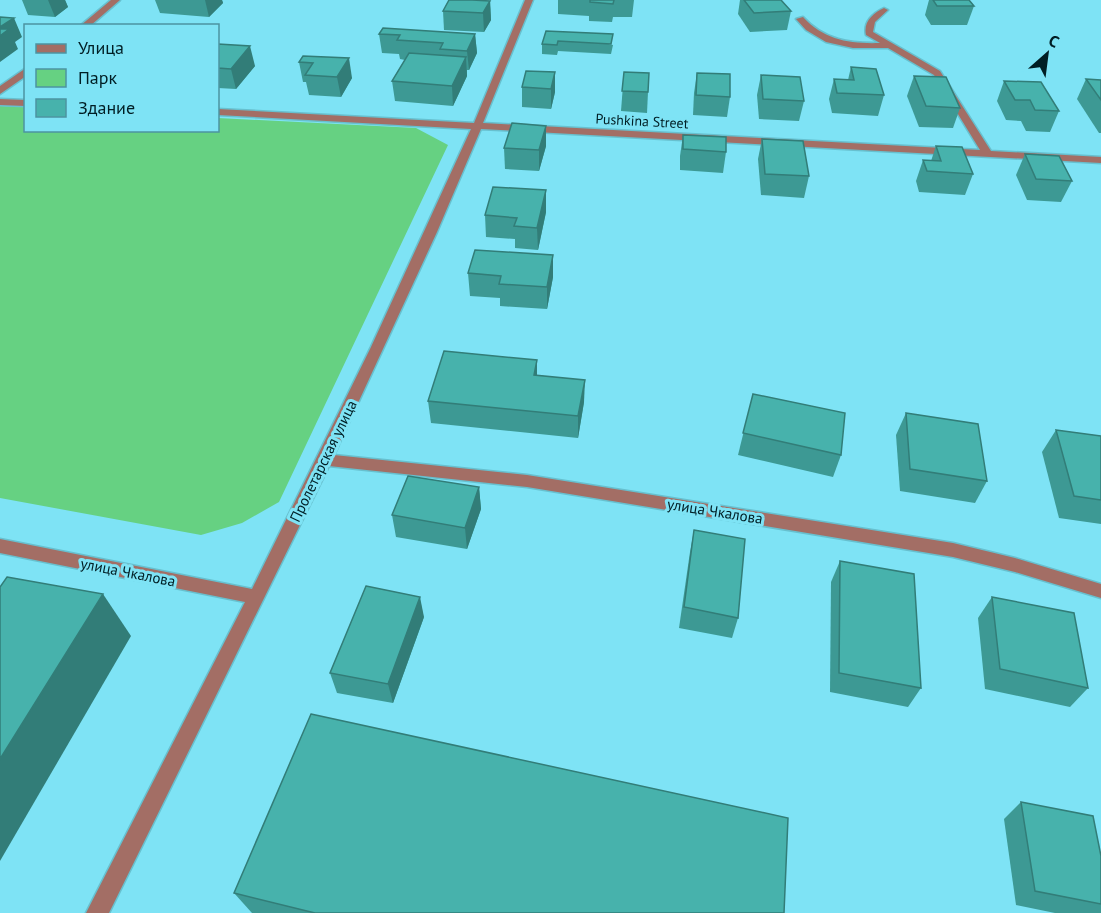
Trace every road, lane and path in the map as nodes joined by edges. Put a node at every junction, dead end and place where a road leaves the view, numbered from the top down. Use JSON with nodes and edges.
{"nodes":[{"id":1,"x":116,"y":0,"type":"edge"},
{"id":2,"x":529,"y":0,"type":"edge"},
{"id":3,"x":884,"y":10,"type":"dead end"},
{"id":4,"x":800,"y":19,"type":"dead end"},
{"id":5,"x":86,"y":24,"type":"edge"},
{"id":6,"x":890,"y":45,"type":"junction"},
{"id":7,"x":24,"y":73,"type":"edge"},
{"id":8,"x":0,"y":91,"type":"edge"},
{"id":9,"x":0,"y":102,"type":"edge"},
{"id":10,"x":24,"y":103,"type":"edge"},
{"id":11,"x":219,"y":112,"type":"edge"},
{"id":12,"x":480,"y":125,"type":"junction"},
{"id":13,"x":988,"y":155,"type":"junction"},
{"id":14,"x":1101,"y":160,"type":"edge"},
{"id":15,"x":324,"y":460,"type":"junction"},
{"id":16,"x":0,"y":546,"type":"edge"},
{"id":17,"x":1101,"y":591,"type":"edge"},
{"id":18,"x":256,"y":597,"type":"junction"},
{"id":19,"x":97,"y":913,"type":"edge"}],
"edges":[{"from":1,"to":5,"type":"street"},
{"from":2,"to":12,"type":"street","name":"Пролетарская улица"},
{"from":3,"to":6,"type":"street"},
{"from":4,"to":6,"type":"street"},
{"from":6,"to":13,"type":"street"},
{"from":7,"to":8,"type":"street"},
{"from":9,"to":10,"type":"street"},
{"from":11,"to":12,"type":"street","name":"Pushkina Street"},
{"from":12,"to":13,"type":"street","name":"Pushkina Street"},
{"from":12,"to":15,"type":"street","name":"Пролетарская улица"},
{"from":13,"to":14,"type":"street","name":"Pushkina Street"},
{"from":15,"to":17,"type":"street","name":"улица Чкалова"},
{"from":15,"to":18,"type":"street","name":"Пролетарская улица"},
{"from":16,"to":18,"type":"street","name":"улица Чкалова"},
{"from":18,"to":19,"type":"street","name":"Пролетарская улица"}]}
